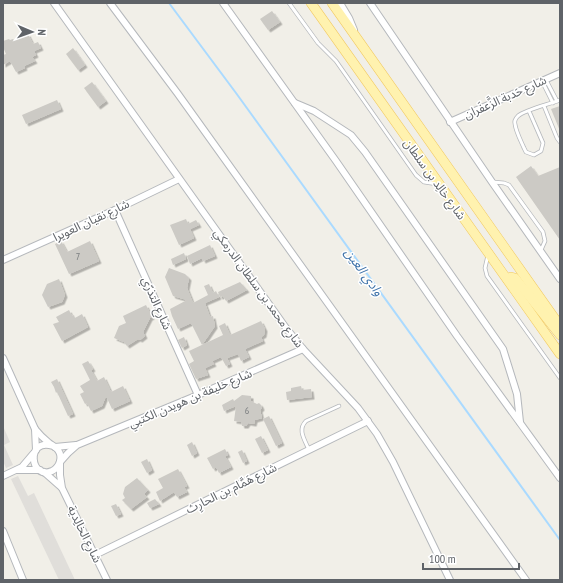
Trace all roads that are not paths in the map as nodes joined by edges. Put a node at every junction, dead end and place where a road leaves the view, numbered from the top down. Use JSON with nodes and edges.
{"nodes":[{"id":1,"x":54,"y":3,"type":"edge"},
{"id":2,"x":110,"y":3,"type":"edge"},
{"id":3,"x":223,"y":3,"type":"edge"},
{"id":4,"x":289,"y":3,"type":"edge"},
{"id":5,"x":311,"y":3,"type":"edge"},
{"id":6,"x":332,"y":3,"type":"edge"},
{"id":7,"x":340,"y":3,"type":"edge"},
{"id":8,"x":370,"y":3,"type":"edge"},
{"id":9,"x":357,"y":39,"type":"junction"},
{"id":10,"x":560,"y":73,"type":"edge"},
{"id":11,"x":544,"y":80,"type":"junction"},
{"id":12,"x":556,"y":102,"type":"edge"},
{"id":13,"x":295,"y":103,"type":"junction"},
{"id":14,"x":544,"y":106,"type":"junction"},
{"id":15,"x":529,"y":111,"type":"junction"},
{"id":16,"x":450,"y":122,"type":"junction"},
{"id":17,"x":560,"y":142,"type":"edge"},
{"id":18,"x":179,"y":179,"type":"junction"},
{"id":19,"x":492,"y":182,"type":"junction"},
{"id":20,"x":438,"y":184,"type":"junction"},
{"id":21,"x":115,"y":210,"type":"junction"},
{"id":22,"x":541,"y":252,"type":"junction"},
{"id":23,"x":488,"y":253,"type":"junction"},
{"id":24,"x":3,"y":260,"type":"edge"},
{"id":25,"x":560,"y":279,"type":"edge"},
{"id":26,"x":508,"y":280,"type":"junction"},
{"id":27,"x":560,"y":326,"type":"edge"},
{"id":28,"x":560,"y":335,"type":"edge"},
{"id":29,"x":303,"y":349,"type":"junction"},
{"id":30,"x":560,"y":354,"type":"edge"},
{"id":31,"x":3,"y":358,"type":"edge"},
{"id":32,"x":560,"y":378,"type":"edge"},
{"id":33,"x":198,"y":395,"type":"junction"},
{"id":34,"x":338,"y":406,"type":"dead end"},
{"id":35,"x":368,"y":421,"type":"junction"},
{"id":36,"x":520,"y":423,"type":"junction"},
{"id":37,"x":34,"y":429,"type":"junction"},
{"id":38,"x":77,"y":445,"type":"junction"},
{"id":39,"x":54,"y":446,"type":"junction"},
{"id":40,"x":309,"y":450,"type":"junction"},
{"id":41,"x":35,"y":452,"type":"junction"},
{"id":42,"x":60,"y":462,"type":"junction"},
{"id":43,"x":17,"y":470,"type":"junction"},
{"id":44,"x":42,"y":471,"type":"junction"},
{"id":45,"x":3,"y":476,"type":"edge"},
{"id":46,"x":560,"y":478,"type":"edge"},
{"id":47,"x":62,"y":488,"type":"junction"},
{"id":48,"x":3,"y":531,"type":"edge"},
{"id":49,"x":95,"y":555,"type":"junction"},
{"id":50,"x":23,"y":580,"type":"edge"},
{"id":51,"x":107,"y":580,"type":"edge"},
{"id":52,"x":450,"y":580,"type":"edge"},
{"id":53,"x":526,"y":580,"type":"edge"}],
"edges":[{"from":1,"to":18,"type":"street","name":"شارع محمد بن سلطان الدرمكي"},
{"from":2,"to":53,"type":"street"},
{"from":3,"to":13,"type":"street"},
{"from":4,"to":20,"type":"lane"},
{"from":5,"to":20,"type":"main road","name":"شارع خالِد بن سلطان"},
{"from":6,"to":9,"type":"main road","name":"شارع خالِد بن سلطان"},
{"from":7,"to":9,"type":"street"},
{"from":8,"to":16,"type":"street"},
{"from":9,"to":27,"type":"main road","name":"شارع خالِد بن سلطان"},
{"from":10,"to":11,"type":"street","name":"شارع حَدبة الزَّعفَران"},
{"from":11,"to":12,"type":"lane"},
{"from":11,"to":16,"type":"street","name":"شارع حَدبة الزَّعفَران"},
{"from":12,"to":14,"type":"lane"},
{"from":13,"to":36,"type":"street"},
{"from":13,"to":36,"type":"street"},
{"from":14,"to":15,"type":"lane"},
{"from":14,"to":17,"type":"lane"},
{"from":15,"to":15,"type":"lane"},
{"from":16,"to":19,"type":"street"},
{"from":18,"to":21,"type":"street","name":"شارع نقيان العويرا"},
{"from":18,"to":29,"type":"street","name":"شارع محمد بن سلطان الدرمكي"},
{"from":19,"to":22,"type":"street"},
{"from":19,"to":22,"type":"lane"},
{"from":20,"to":23,"type":"main road","name":"شارع خالِد بن سلطان"},
{"from":21,"to":24,"type":"street","name":"شارع نقيان العويرا"},
{"from":21,"to":33,"type":"street","name":"شارع التذرّي"},
{"from":22,"to":25,"type":"street"},
{"from":23,"to":26,"type":"main road","name":"شارع خالِد بن سلطان"},
{"from":23,"to":32,"type":"lane"},
{"from":26,"to":28,"type":"main road"},
{"from":26,"to":30,"type":"main road","name":"شارع خالِد بن سلطان"},
{"from":29,"to":33,"type":"street","name":"شارع خليفة بن هويدن الكتبي"},
{"from":29,"to":35,"type":"street","name":"شارع محمد بن سلطان الدرمكي"},
{"from":31,"to":37,"type":"street"},
{"from":33,"to":38,"type":"street","name":"شارع خليفة بن هويدن الكتبي"},
{"from":34,"to":40,"type":"lane"},
{"from":35,"to":40,"type":"street","name":"شارع هَمَّام بن الحارِث"},
{"from":35,"to":52,"type":"street","name":"شارع محمد بن سلطان الدرمكي"},
{"from":36,"to":46,"type":"street"},
{"from":37,"to":39,"type":"street"},
{"from":37,"to":41,"type":"street"},
{"from":38,"to":39,"type":"street","name":"شارع خليفة بن هويدن الكتبي"},
{"from":38,"to":42,"type":"street","name":"شارع خليفة بن هويدن الكتبي"},
{"from":39,"to":41,"type":"street"},
{"from":39,"to":42,"type":"street"},
{"from":40,"to":49,"type":"street","name":"شارع هَمَّام بن الحارِث"},
{"from":41,"to":43,"type":"street"},
{"from":41,"to":44,"type":"street"},
{"from":42,"to":44,"type":"street"},
{"from":42,"to":47,"type":"street","name":"شارع الخالِدية"},
{"from":43,"to":44,"type":"street"},
{"from":43,"to":45,"type":"street"},
{"from":44,"to":47,"type":"street","name":"شارع الخالِدية"},
{"from":47,"to":49,"type":"street","name":"شارع الخالِدية"},
{"from":48,"to":50,"type":"street"},
{"from":49,"to":51,"type":"street","name":"شارع الخالِدية"}]}
